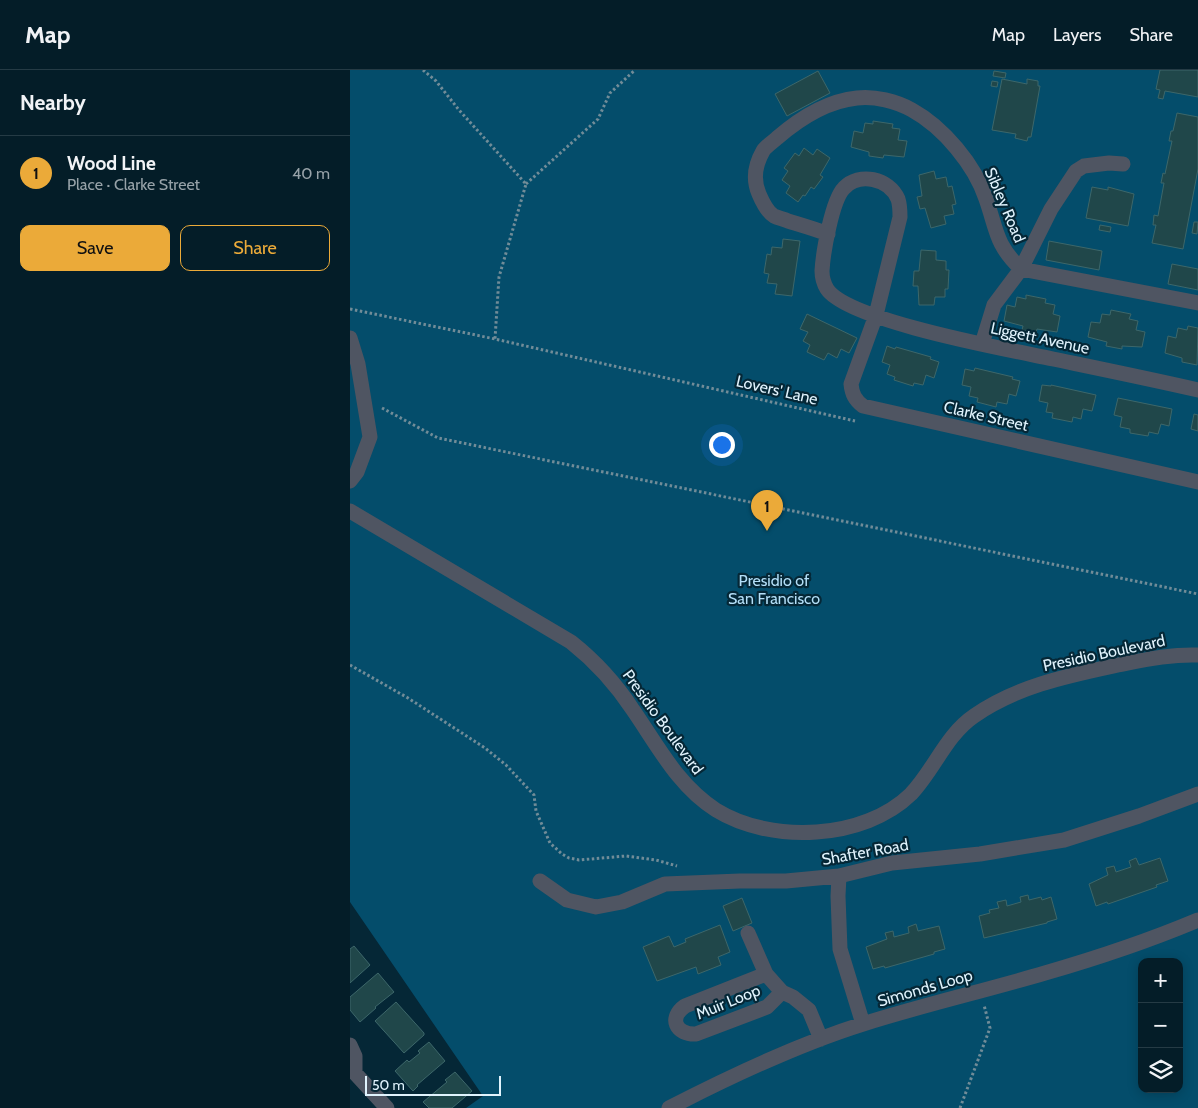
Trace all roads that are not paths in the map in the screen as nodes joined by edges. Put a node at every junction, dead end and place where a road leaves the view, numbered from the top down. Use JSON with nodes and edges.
{"nodes":[{"id":1,"x":1123,"y":164,"type":"dead end"},
{"id":2,"x":828,"y":234,"type":"junction"},
{"id":3,"x":1020,"y":268,"type":"junction"},
{"id":4,"x":1198,"y":303,"type":"edge"},
{"id":5,"x":876,"y":315,"type":"junction"},
{"id":6,"x":350,"y":338,"type":"edge"},
{"id":7,"x":982,"y":344,"type":"junction"},
{"id":8,"x":1198,"y":390,"type":"edge"},
{"id":9,"x":350,"y":481,"type":"edge"},
{"id":10,"x":1198,"y":482,"type":"edge"},
{"id":11,"x":350,"y":511,"type":"edge"},
{"id":12,"x":1198,"y":656,"type":"edge"},
{"id":13,"x":1198,"y":794,"type":"edge"},
{"id":14,"x":839,"y":876,"type":"junction"},
{"id":15,"x":540,"y":881,"type":"dead end"},
{"id":16,"x":1198,"y":920,"type":"edge"},
{"id":17,"x":748,"y":933,"type":"dead end"},
{"id":18,"x":766,"y":974,"type":"junction"},
{"id":19,"x":782,"y":992,"type":"junction"},
{"id":20,"x":863,"y":1024,"type":"junction"},
{"id":21,"x":821,"y":1039,"type":"junction"},
{"id":22,"x":350,"y":1046,"type":"edge"},
{"id":23,"x":352,"y":1075,"type":"edge"},
{"id":24,"x":387,"y":1108,"type":"edge"},
{"id":25,"x":669,"y":1108,"type":"edge"}],
"edges":[{"from":1,"to":3,"type":"street"},
{"from":2,"to":3,"type":"street","name":"Sibley Road"},
{"from":2,"to":5,"type":"street","name":"Liggett Avenue"},
{"from":2,"to":5,"type":"street","name":"Liggett Avenue"},
{"from":3,"to":4,"type":"street"},
{"from":3,"to":7,"type":"street"},
{"from":5,"to":7,"type":"street","name":"Liggett Avenue"},
{"from":5,"to":10,"type":"street","name":"Clarke Street"},
{"from":6,"to":9,"type":"street"},
{"from":7,"to":8,"type":"street","name":"Liggett Avenue"},
{"from":11,"to":12,"type":"street","name":"Presidio Boulevard"},
{"from":13,"to":14,"type":"street","name":"Shafter Road"},
{"from":14,"to":15,"type":"street","name":"Shafter Road"},
{"from":14,"to":20,"type":"street"},
{"from":16,"to":20,"type":"street","name":"Simonds Loop"},
{"from":17,"to":18,"type":"street","name":"Muir Loop"},
{"from":18,"to":19,"type":"street","name":"Muir Loop"},
{"from":18,"to":19,"type":"street","name":"Muir Loop"},
{"from":19,"to":21,"type":"street","name":"Muir Loop"},
{"from":20,"to":21,"type":"street","name":"Simonds Loop"},
{"from":21,"to":25,"type":"street","name":"Simonds Loop"},
{"from":22,"to":23,"type":"street"},
{"from":23,"to":24,"type":"street"}]}
